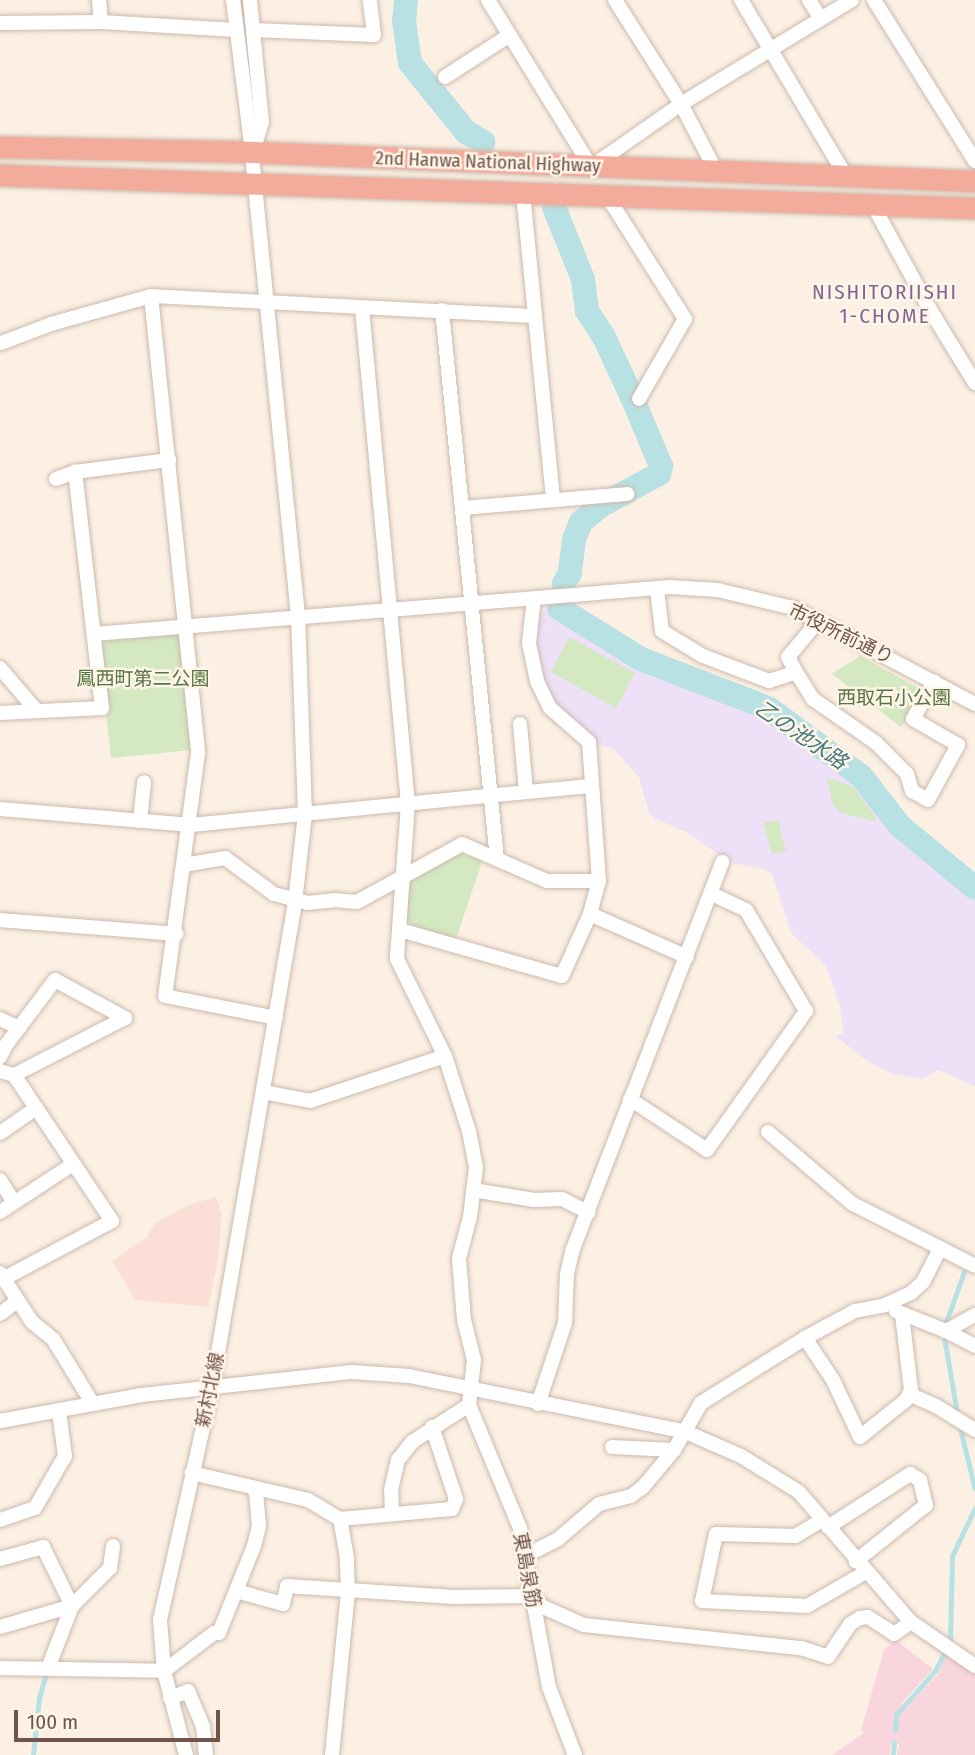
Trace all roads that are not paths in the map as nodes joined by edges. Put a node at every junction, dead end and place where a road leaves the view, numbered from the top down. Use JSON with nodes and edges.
{"nodes":[{"id":1,"x":99,"y":0,"type":"edge"},
{"id":2,"x":225,"y":0,"type":"edge"},
{"id":3,"x":233,"y":0,"type":"edge"},
{"id":4,"x":250,"y":0,"type":"edge"},
{"id":5,"x":370,"y":0,"type":"edge"},
{"id":6,"x":488,"y":0,"type":"edge"},
{"id":7,"x":615,"y":0,"type":"edge"},
{"id":8,"x":741,"y":0,"type":"edge"},
{"id":9,"x":809,"y":0,"type":"edge"},
{"id":10,"x":852,"y":0,"type":"edge"},
{"id":11,"x":874,"y":0,"type":"edge"},
{"id":12,"x":821,"y":19,"type":"junction"},
{"id":13,"x":101,"y":22,"type":"junction"},
{"id":14,"x":0,"y":23,"type":"edge"},
{"id":15,"x":236,"y":30,"type":"junction"},
{"id":16,"x":253,"y":30,"type":"junction"},
{"id":17,"x":510,"y":35,"type":"junction"},
{"id":18,"x":773,"y":49,"type":"junction"},
{"id":19,"x":445,"y":76,"type":"dead end"},
{"id":20,"x":681,"y":104,"type":"junction"},
{"id":21,"x":0,"y":147,"type":"edge"},
{"id":22,"x":252,"y":152,"type":"junction"},
{"id":23,"x":973,"y":154,"type":"edge"},
{"id":24,"x":591,"y":167,"type":"junction"},
{"id":25,"x":716,"y":171,"type":"junction"},
{"id":26,"x":0,"y":175,"type":"edge"},
{"id":27,"x":846,"y":176,"type":"junction"},
{"id":28,"x":975,"y":181,"type":"edge"},
{"id":29,"x":254,"y":185,"type":"junction"},
{"id":30,"x":523,"y":193,"type":"junction"},
{"id":31,"x":607,"y":196,"type":"junction"},
{"id":32,"x":874,"y":207,"type":"junction"},
{"id":33,"x":975,"y":208,"type":"edge"},
{"id":34,"x":151,"y":296,"type":"junction"},
{"id":35,"x":268,"y":305,"type":"junction"},
{"id":36,"x":362,"y":308,"type":"junction"},
{"id":37,"x":442,"y":310,"type":"junction"},
{"id":38,"x":534,"y":316,"type":"junction"},
{"id":39,"x":1,"y":343,"type":"edge"},
{"id":40,"x":975,"y":383,"type":"edge"},
{"id":41,"x":639,"y":399,"type":"dead end"},
{"id":42,"x":169,"y":460,"type":"junction"},
{"id":43,"x":75,"y":472,"type":"junction"},
{"id":44,"x":56,"y":480,"type":"dead end"},
{"id":45,"x":627,"y":494,"type":"dead end"},
{"id":46,"x":553,"y":498,"type":"junction"},
{"id":47,"x":464,"y":508,"type":"junction"},
{"id":48,"x":657,"y":589,"type":"junction"},
{"id":49,"x":534,"y":598,"type":"junction"},
{"id":50,"x":472,"y":603,"type":"junction"},
{"id":51,"x":390,"y":608,"type":"junction"},
{"id":52,"x":298,"y":616,"type":"junction"},
{"id":53,"x":819,"y":620,"type":"junction"},
{"id":54,"x":185,"y":624,"type":"junction"},
{"id":55,"x":94,"y":634,"type":"junction"},
{"id":56,"x":0,"y":668,"type":"edge"},
{"id":57,"x":796,"y":672,"type":"junction"},
{"id":58,"x":934,"y":682,"type":"junction"},
{"id":59,"x":975,"y":704,"type":"edge"},
{"id":60,"x":35,"y":709,"type":"junction"},
{"id":61,"x":0,"y":713,"type":"edge"},
{"id":62,"x":520,"y":724,"type":"dead end"},
{"id":63,"x":144,"y":782,"type":"dead end"},
{"id":64,"x":592,"y":786,"type":"junction"},
{"id":65,"x":526,"y":792,"type":"junction"},
{"id":66,"x":491,"y":797,"type":"junction"},
{"id":67,"x":408,"y":804,"type":"junction"},
{"id":68,"x":0,"y":810,"type":"edge"},
{"id":69,"x":306,"y":814,"type":"junction"},
{"id":70,"x":140,"y":821,"type":"junction"},
{"id":71,"x":191,"y":824,"type":"junction"},
{"id":72,"x":497,"y":859,"type":"junction"},
{"id":73,"x":722,"y":862,"type":"dead end"},
{"id":74,"x":184,"y":865,"type":"junction"},
{"id":75,"x":404,"y":877,"type":"junction"},
{"id":76,"x":599,"y":881,"type":"junction"},
{"id":77,"x":711,"y":894,"type":"junction"},
{"id":78,"x":295,"y":902,"type":"junction"},
{"id":79,"x":590,"y":914,"type":"junction"},
{"id":80,"x":0,"y":920,"type":"edge"},
{"id":81,"x":400,"y":930,"type":"junction"},
{"id":82,"x":176,"y":934,"type":"junction"},
{"id":83,"x":687,"y":957,"type":"junction"},
{"id":84,"x":0,"y":1020,"type":"edge"},
{"id":85,"x":276,"y":1020,"type":"junction"},
{"id":86,"x":19,"y":1028,"type":"junction"},
{"id":87,"x":445,"y":1056,"type":"junction"},
{"id":88,"x":0,"y":1057,"type":"edge"},
{"id":89,"x":7,"y":1073,"type":"edge"},
{"id":90,"x":263,"y":1092,"type":"junction"},
{"id":91,"x":630,"y":1099,"type":"junction"},
{"id":92,"x":36,"y":1108,"type":"junction"},
{"id":93,"x":768,"y":1132,"type":"dead end"},
{"id":94,"x":0,"y":1133,"type":"edge"},
{"id":95,"x":73,"y":1164,"type":"junction"},
{"id":96,"x":0,"y":1180,"type":"edge"},
{"id":97,"x":473,"y":1189,"type":"junction"},
{"id":98,"x":14,"y":1202,"type":"junction"},
{"id":99,"x":0,"y":1212,"type":"edge"},
{"id":100,"x":589,"y":1213,"type":"junction"},
{"id":101,"x":940,"y":1248,"type":"junction"},
{"id":102,"x":975,"y":1266,"type":"edge"},
{"id":103,"x":2,"y":1276,"type":"edge"},
{"id":104,"x":16,"y":1302,"type":"junction"},
{"id":105,"x":885,"y":1305,"type":"junction"},
{"id":106,"x":0,"y":1314,"type":"edge"},
{"id":107,"x":902,"y":1314,"type":"junction"},
{"id":108,"x":975,"y":1315,"type":"edge"},
{"id":109,"x":945,"y":1330,"type":"junction"},
{"id":110,"x":805,"y":1338,"type":"junction"},
{"id":111,"x":975,"y":1346,"type":"edge"},
{"id":112,"x":212,"y":1388,"type":"junction"},
{"id":113,"x":471,"y":1389,"type":"junction"},
{"id":114,"x":909,"y":1394,"type":"junction"},
{"id":115,"x":93,"y":1404,"type":"junction"},
{"id":116,"x":538,"y":1404,"type":"junction"},
{"id":117,"x":469,"y":1405,"type":"junction"},
{"id":118,"x":59,"y":1411,"type":"junction"},
{"id":119,"x":2,"y":1425,"type":"edge"},
{"id":120,"x":432,"y":1427,"type":"junction"},
{"id":121,"x":975,"y":1430,"type":"edge"},
{"id":122,"x":686,"y":1432,"type":"junction"},
{"id":123,"x":612,"y":1447,"type":"dead end"},
{"id":124,"x":674,"y":1450,"type":"junction"},
{"id":125,"x":192,"y":1473,"type":"junction"},
{"id":126,"x":252,"y":1487,"type":"junction"},
{"id":127,"x":392,"y":1513,"type":"junction"},
{"id":128,"x":340,"y":1519,"type":"junction"},
{"id":129,"x":0,"y":1520,"type":"edge"},
{"id":130,"x":825,"y":1524,"type":"junction"},
{"id":131,"x":113,"y":1546,"type":"dead end"},
{"id":132,"x":527,"y":1555,"type":"junction"},
{"id":133,"x":0,"y":1559,"type":"edge"},
{"id":134,"x":861,"y":1567,"type":"junction"},
{"id":135,"x":236,"y":1591,"type":"junction"},
{"id":136,"x":348,"y":1592,"type":"junction"},
{"id":137,"x":533,"y":1596,"type":"junction"},
{"id":138,"x":72,"y":1606,"type":"junction"},
{"id":139,"x":911,"y":1622,"type":"junction"},
{"id":140,"x":0,"y":1627,"type":"edge"},
{"id":141,"x":975,"y":1666,"type":"edge"},
{"id":142,"x":0,"y":1668,"type":"edge"},
{"id":143,"x":48,"y":1668,"type":"junction"},
{"id":144,"x":164,"y":1671,"type":"junction"},
{"id":145,"x":170,"y":1698,"type":"junction"},
{"id":146,"x":186,"y":1755,"type":"edge"},
{"id":147,"x":205,"y":1755,"type":"edge"},
{"id":148,"x":332,"y":1755,"type":"edge"},
{"id":149,"x":575,"y":1755,"type":"edge"}],
"edges":[{"from":1,"to":13,"type":"street"},
{"from":2,"to":15,"type":"street"},
{"from":3,"to":15,"type":"street"},
{"from":4,"to":16,"type":"street"},
{"from":5,"to":16,"type":"street"},
{"from":6,"to":17,"type":"street"},
{"from":7,"to":20,"type":"street"},
{"from":8,"to":18,"type":"street"},
{"from":9,"to":12,"type":"street"},
{"from":10,"to":12,"type":"street"},
{"from":11,"to":23,"type":"street"},
{"from":12,"to":18,"type":"street"},
{"from":13,"to":14,"type":"street"},
{"from":13,"to":15,"type":"street"},
{"from":15,"to":22,"type":"street"},
{"from":16,"to":22,"type":"street"},
{"from":17,"to":19,"type":"street"},
{"from":17,"to":24,"type":"street"},
{"from":18,"to":20,"type":"street"},
{"from":18,"to":27,"type":"street"},
{"from":20,"to":24,"type":"street"},
{"from":20,"to":25,"type":"street"},
{"from":21,"to":22,"type":"highway","name":"2nd Hanwa National Highway"},
{"from":22,"to":24,"type":"highway","name":"2nd Hanwa National Highway"},
{"from":22,"to":29,"type":"street","name":"新村北線"},
{"from":24,"to":25,"type":"highway","name":"2nd Hanwa National Highway"},
{"from":25,"to":27,"type":"highway","name":"2nd Hanwa National Highway"},
{"from":26,"to":29,"type":"highway","name":"2nd Hanwa National Highway"},
{"from":27,"to":28,"type":"highway","name":"2nd Hanwa National Highway"},
{"from":29,"to":30,"type":"highway","name":"2nd Hanwa National Highway"},
{"from":29,"to":35,"type":"street","name":"新村北線"},
{"from":30,"to":31,"type":"highway","name":"2nd Hanwa National Highway"},
{"from":30,"to":38,"type":"street"},
{"from":31,"to":32,"type":"highway","name":"2nd Hanwa National Highway"},
{"from":31,"to":41,"type":"street"},
{"from":32,"to":33,"type":"highway","name":"2nd Hanwa National Highway"},
{"from":32,"to":40,"type":"street"},
{"from":34,"to":35,"type":"street"},
{"from":34,"to":39,"type":"street"},
{"from":34,"to":42,"type":"street"},
{"from":35,"to":36,"type":"street"},
{"from":35,"to":52,"type":"street","name":"新村北線"},
{"from":36,"to":37,"type":"street"},
{"from":36,"to":51,"type":"street","name":"東島泉筋"},
{"from":37,"to":38,"type":"street"},
{"from":37,"to":47,"type":"street"},
{"from":38,"to":46,"type":"street"},
{"from":42,"to":43,"type":"street"},
{"from":42,"to":54,"type":"street"},
{"from":43,"to":44,"type":"street"},
{"from":43,"to":55,"type":"street"},
{"from":45,"to":46,"type":"street"},
{"from":46,"to":47,"type":"street"},
{"from":47,"to":50,"type":"street"},
{"from":48,"to":49,"type":"street","name":"市役所前通り"},
{"from":48,"to":53,"type":"street","name":"市役所前通り"},
{"from":48,"to":57,"type":"street"},
{"from":49,"to":50,"type":"street","name":"市役所前通り"},
{"from":49,"to":64,"type":"street"},
{"from":50,"to":51,"type":"street","name":"市役所前通り"},
{"from":50,"to":66,"type":"street"},
{"from":51,"to":52,"type":"street","name":"市役所前通り"},
{"from":51,"to":67,"type":"street","name":"東島泉筋"},
{"from":52,"to":54,"type":"street","name":"市役所前通り"},
{"from":52,"to":69,"type":"street","name":"新村北線"},
{"from":53,"to":57,"type":"street"},
{"from":53,"to":58,"type":"street","name":"市役所前通り"},
{"from":54,"to":55,"type":"street","name":"市役所前通り"},
{"from":54,"to":71,"type":"street"},
{"from":55,"to":60,"type":"street"},
{"from":56,"to":60,"type":"street"},
{"from":57,"to":58,"type":"street"},
{"from":58,"to":59,"type":"street","name":"市役所前通り"},
{"from":60,"to":61,"type":"street"},
{"from":62,"to":65,"type":"street"},
{"from":63,"to":70,"type":"street"},
{"from":64,"to":65,"type":"street"},
{"from":64,"to":76,"type":"street"},
{"from":65,"to":66,"type":"street"},
{"from":66,"to":67,"type":"street"},
{"from":66,"to":72,"type":"street"},
{"from":67,"to":69,"type":"street"},
{"from":67,"to":75,"type":"street","name":"東島泉筋"},
{"from":68,"to":70,"type":"street"},
{"from":69,"to":71,"type":"street"},
{"from":69,"to":78,"type":"street","name":"新村北線"},
{"from":70,"to":71,"type":"street"},
{"from":71,"to":74,"type":"street"},
{"from":72,"to":75,"type":"street"},
{"from":72,"to":76,"type":"street"},
{"from":73,"to":77,"type":"street"},
{"from":74,"to":78,"type":"street"},
{"from":74,"to":82,"type":"street"},
{"from":75,"to":78,"type":"street"},
{"from":75,"to":81,"type":"street","name":"東島泉筋"},
{"from":76,"to":79,"type":"street"},
{"from":77,"to":83,"type":"street"},
{"from":77,"to":91,"type":"street"},
{"from":78,"to":85,"type":"street","name":"新村北線"},
{"from":79,"to":81,"type":"street"},
{"from":79,"to":83,"type":"street"},
{"from":80,"to":82,"type":"street"},
{"from":81,"to":87,"type":"street","name":"東島泉筋"},
{"from":82,"to":85,"type":"street"},
{"from":83,"to":91,"type":"street"},
{"from":84,"to":86,"type":"street"},
{"from":85,"to":90,"type":"street","name":"新村北線"},
{"from":86,"to":88,"type":"street"},
{"from":86,"to":89,"type":"street"},
{"from":87,"to":90,"type":"street"},
{"from":87,"to":97,"type":"street","name":"東島泉筋"},
{"from":89,"to":92,"type":"street"},
{"from":90,"to":112,"type":"street","name":"新村北線"},
{"from":91,"to":100,"type":"street"},
{"from":92,"to":94,"type":"street"},
{"from":92,"to":95,"type":"street"},
{"from":93,"to":101,"type":"street"},
{"from":95,"to":98,"type":"street"},
{"from":95,"to":103,"type":"street"},
{"from":96,"to":98,"type":"street"},
{"from":97,"to":100,"type":"street"},
{"from":97,"to":113,"type":"street","name":"東島泉筋"},
{"from":98,"to":99,"type":"street"},
{"from":100,"to":116,"type":"street"},
{"from":101,"to":102,"type":"street"},
{"from":101,"to":105,"type":"street"},
{"from":103,"to":104,"type":"street"},
{"from":104,"to":106,"type":"street"},
{"from":104,"to":115,"type":"street"},
{"from":105,"to":107,"type":"street"},
{"from":105,"to":110,"type":"street"},
{"from":107,"to":109,"type":"street"},
{"from":107,"to":114,"type":"street"},
{"from":108,"to":109,"type":"street"},
{"from":109,"to":111,"type":"street"},
{"from":110,"to":114,"type":"street"},
{"from":110,"to":122,"type":"street"},
{"from":112,"to":113,"type":"street"},
{"from":112,"to":115,"type":"street"},
{"from":112,"to":125,"type":"street","name":"新村北線"},
{"from":113,"to":116,"type":"street"},
{"from":113,"to":117,"type":"street","name":"東島泉筋"},
{"from":114,"to":121,"type":"street"},
{"from":115,"to":118,"type":"street"},
{"from":116,"to":122,"type":"street"},
{"from":117,"to":120,"type":"street"},
{"from":117,"to":132,"type":"street","name":"東島泉筋"},
{"from":118,"to":119,"type":"street"},
{"from":118,"to":129,"type":"street"},
{"from":120,"to":127,"type":"street"},
{"from":120,"to":127,"type":"street"},
{"from":122,"to":124,"type":"street"},
{"from":122,"to":130,"type":"street"},
{"from":123,"to":124,"type":"street"},
{"from":124,"to":132,"type":"street"},
{"from":125,"to":126,"type":"street"},
{"from":125,"to":144,"type":"street","name":"新村北線"},
{"from":126,"to":128,"type":"street"},
{"from":126,"to":135,"type":"street"},
{"from":127,"to":128,"type":"street"},
{"from":128,"to":136,"type":"street"},
{"from":130,"to":134,"type":"street"},
{"from":130,"to":134,"type":"street"},
{"from":130,"to":134,"type":"street"},
{"from":131,"to":138,"type":"street"},
{"from":132,"to":137,"type":"street","name":"東島泉筋"},
{"from":133,"to":138,"type":"street"},
{"from":134,"to":139,"type":"street"},
{"from":135,"to":136,"type":"street"},
{"from":135,"to":144,"type":"street"},
{"from":136,"to":137,"type":"street"},
{"from":136,"to":148,"type":"street"},
{"from":137,"to":139,"type":"street"},
{"from":137,"to":149,"type":"street","name":"東島泉筋"},
{"from":138,"to":140,"type":"street"},
{"from":138,"to":143,"type":"street"},
{"from":139,"to":141,"type":"street"},
{"from":142,"to":143,"type":"street"},
{"from":143,"to":144,"type":"street"},
{"from":144,"to":145,"type":"street","name":"新村北線"},
{"from":145,"to":146,"type":"street","name":"新村北線"},
{"from":145,"to":147,"type":"street"}]}
